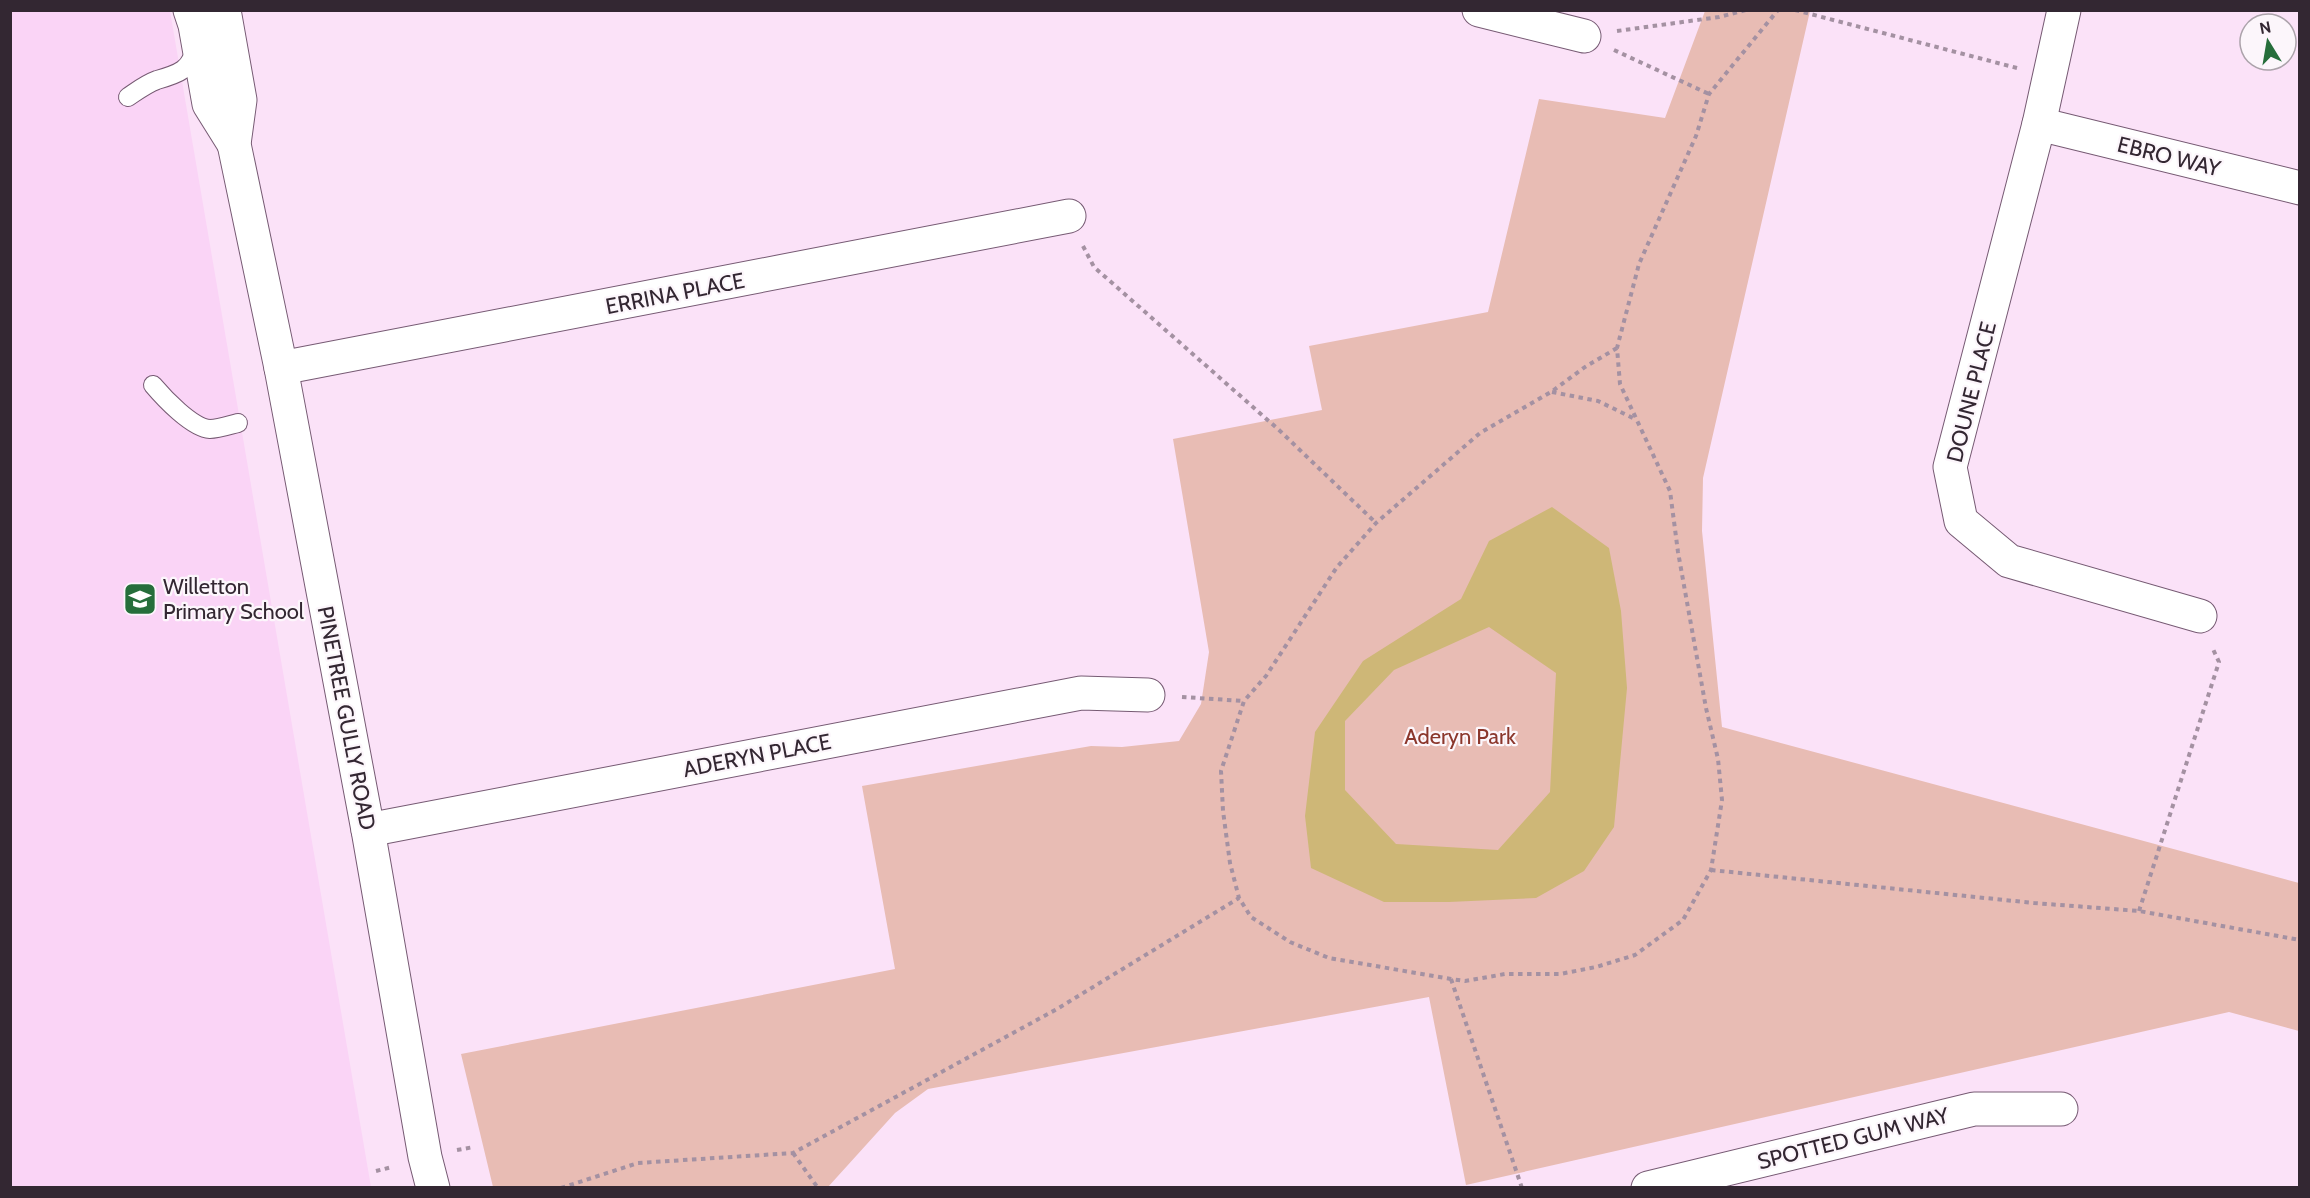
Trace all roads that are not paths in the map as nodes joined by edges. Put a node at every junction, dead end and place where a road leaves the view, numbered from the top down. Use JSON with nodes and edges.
{"nodes":[{"id":1,"x":224,"y":10,"type":"edge"},
{"id":2,"x":1479,"y":10,"type":"edge"},
{"id":3,"x":2064,"y":10,"type":"edge"},
{"id":4,"x":193,"y":24,"type":"edge"},
{"id":5,"x":1584,"y":36,"type":"road end"},
{"id":6,"x":128,"y":97,"type":"dead end"},
{"id":7,"x":2039,"y":124,"type":"junction"},
{"id":8,"x":234,"y":144,"type":"junction"},
{"id":9,"x":2300,"y":188,"type":"edge"},
{"id":10,"x":1069,"y":216,"type":"road end"},
{"id":11,"x":281,"y":368,"type":"junction"},
{"id":12,"x":153,"y":385,"type":"dead end"},
{"id":13,"x":238,"y":423,"type":"dead end"},
{"id":14,"x":2200,"y":616,"type":"road end"},
{"id":15,"x":1148,"y":695,"type":"road end"},
{"id":16,"x":368,"y":830,"type":"junction"},
{"id":17,"x":2061,"y":1109,"type":"dead end"},
{"id":18,"x":433,"y":1188,"type":"edge"},
{"id":19,"x":1648,"y":1188,"type":"edge"}],
"edges":[{"from":1,"to":8,"type":"street","name":"PINETREE GULLY ROAD"},
{"from":2,"to":5,"type":"street"},
{"from":3,"to":7,"type":"street","name":"DOUNE PLACE"},
{"from":4,"to":6,"type":"lane"},
{"from":4,"to":8,"type":"street","name":"PINETREE GULLY ROAD"},
{"from":7,"to":9,"type":"street","name":"EBRO WAY"},
{"from":7,"to":14,"type":"street","name":"DOUNE PLACE"},
{"from":8,"to":11,"type":"street","name":"PINETREE GULLY ROAD"},
{"from":10,"to":11,"type":"street","name":"ERRINA PLACE"},
{"from":11,"to":16,"type":"street","name":"PINETREE GULLY ROAD"},
{"from":12,"to":13,"type":"lane"},
{"from":15,"to":16,"type":"street","name":"ADERYN PLACE"},
{"from":16,"to":18,"type":"street","name":"PINETREE GULLY ROAD"},
{"from":17,"to":19,"type":"street","name":"SPOTTED GUM WAY"}]}
